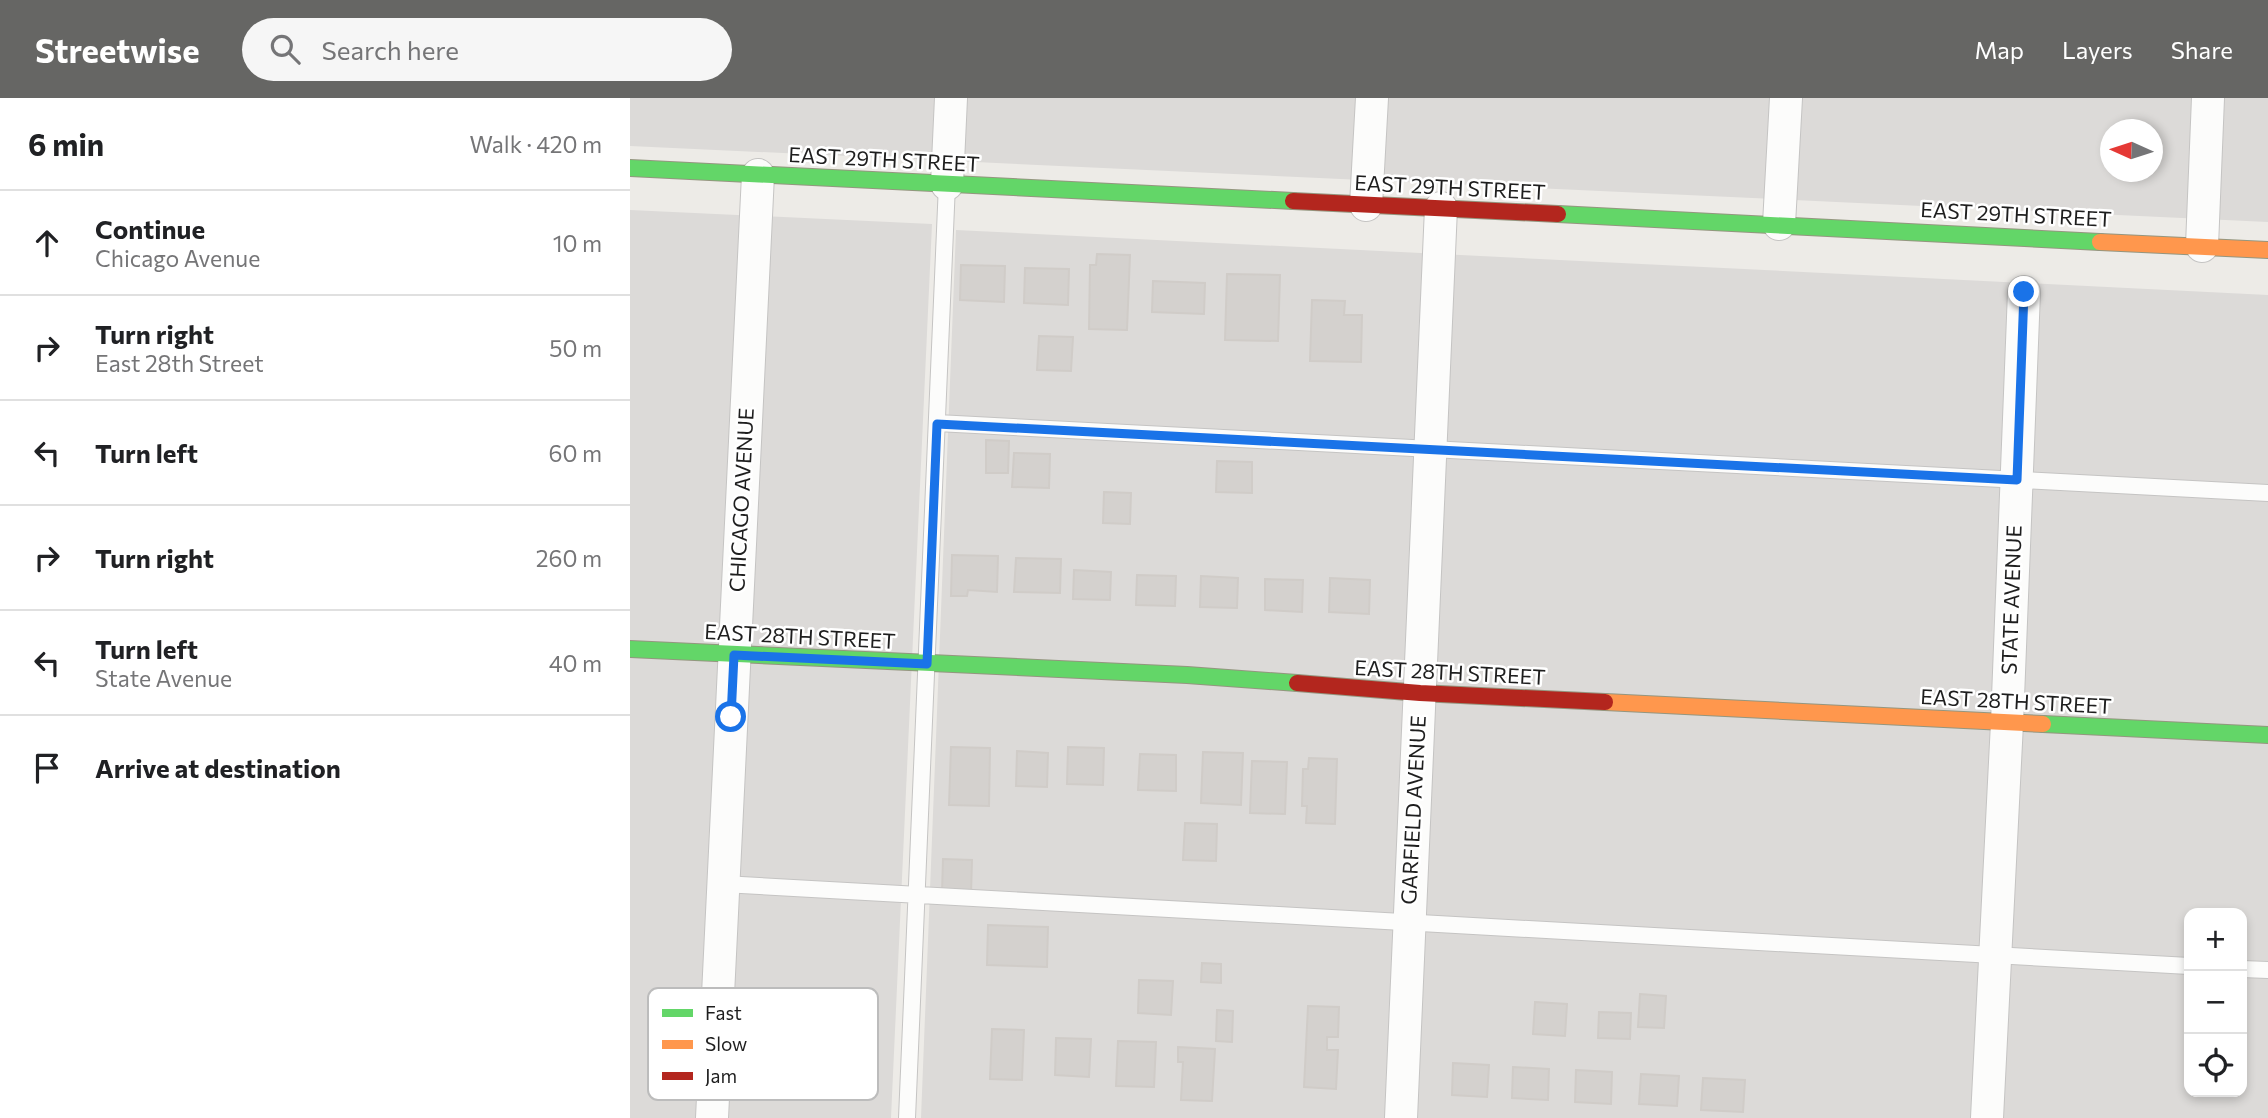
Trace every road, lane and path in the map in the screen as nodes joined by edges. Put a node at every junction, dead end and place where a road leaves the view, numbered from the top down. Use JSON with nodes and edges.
{"nodes":[{"id":1,"x":951,"y":98,"type":"edge"},
{"id":2,"x":1372,"y":98,"type":"edge"},
{"id":3,"x":1786,"y":98,"type":"edge"},
{"id":4,"x":2208,"y":98,"type":"edge"},
{"id":5,"x":630,"y":168,"type":"edge"},
{"id":6,"x":758,"y":175,"type":"junction"},
{"id":7,"x":947,"y":184,"type":"junction"},
{"id":8,"x":1366,"y":205,"type":"junction"},
{"id":9,"x":1441,"y":208,"type":"junction"},
{"id":10,"x":1779,"y":224,"type":"junction"},
{"id":11,"x":2202,"y":246,"type":"junction"},
{"id":12,"x":2268,"y":250,"type":"edge"},
{"id":13,"x":2024,"y":292,"type":"dead end"},
{"id":14,"x":937,"y":424,"type":"junction"},
{"id":15,"x":1430,"y":449,"type":"junction"},
{"id":16,"x":2017,"y":480,"type":"junction"},
{"id":17,"x":2268,"y":493,"type":"edge"},
{"id":18,"x":630,"y":649,"type":"edge"},
{"id":19,"x":734,"y":655,"type":"junction"},
{"id":20,"x":927,"y":664,"type":"junction"},
{"id":21,"x":1420,"y":693,"type":"junction"},
{"id":22,"x":2007,"y":723,"type":"junction"},
{"id":23,"x":2268,"y":735,"type":"edge"},
{"id":24,"x":723,"y":884,"type":"junction"},
{"id":25,"x":917,"y":895,"type":"junction"},
{"id":26,"x":1409,"y":922,"type":"junction"},
{"id":27,"x":1996,"y":955,"type":"junction"},
{"id":28,"x":2184,"y":965,"type":"edge"},
{"id":29,"x":2247,"y":968,"type":"edge"},
{"id":30,"x":2268,"y":970,"type":"edge"},
{"id":31,"x":718,"y":988,"type":"edge"},
{"id":32,"x":713,"y":1100,"type":"edge"},
{"id":33,"x":712,"y":1118,"type":"edge"},
{"id":34,"x":907,"y":1118,"type":"edge"},
{"id":35,"x":1401,"y":1118,"type":"edge"},
{"id":36,"x":1987,"y":1118,"type":"edge"}],
"edges":[{"from":1,"to":7,"type":"street"},
{"from":2,"to":8,"type":"street"},
{"from":3,"to":10,"type":"street"},
{"from":4,"to":11,"type":"street"},
{"from":5,"to":6,"type":"street","name":"EAST 29TH STREET"},
{"from":6,"to":7,"type":"street","name":"EAST 29TH STREET"},
{"from":6,"to":19,"type":"street","name":"CHICAGO AVENUE"},
{"from":7,"to":8,"type":"street","name":"EAST 29TH STREET"},
{"from":7,"to":14,"type":"lane"},
{"from":8,"to":9,"type":"street","name":"EAST 29TH STREET"},
{"from":9,"to":10,"type":"street","name":"EAST 29TH STREET"},
{"from":9,"to":15,"type":"street","name":"GARFIELD AVENUE"},
{"from":10,"to":11,"type":"street","name":"EAST 29TH STREET"},
{"from":11,"to":12,"type":"street","name":"EAST 29TH STREET"},
{"from":13,"to":16,"type":"street","name":"STATE AVENUE"},
{"from":14,"to":15,"type":"lane"},
{"from":14,"to":20,"type":"lane"},
{"from":15,"to":16,"type":"lane"},
{"from":15,"to":21,"type":"street","name":"GARFIELD AVENUE"},
{"from":16,"to":17,"type":"lane"},
{"from":16,"to":22,"type":"street","name":"STATE AVENUE"},
{"from":18,"to":19,"type":"street","name":"EAST 28TH STREET"},
{"from":19,"to":20,"type":"street","name":"EAST 28TH STREET"},
{"from":19,"to":24,"type":"street","name":"CHICAGO AVENUE"},
{"from":20,"to":21,"type":"street","name":"EAST 28TH STREET"},
{"from":20,"to":25,"type":"lane"},
{"from":21,"to":22,"type":"street","name":"EAST 28TH STREET"},
{"from":21,"to":26,"type":"street","name":"GARFIELD AVENUE"},
{"from":22,"to":23,"type":"street","name":"EAST 28TH STREET"},
{"from":22,"to":27,"type":"street","name":"STATE AVENUE"},
{"from":24,"to":25,"type":"lane"},
{"from":24,"to":31,"type":"street","name":"CHICAGO AVENUE"},
{"from":25,"to":26,"type":"lane"},
{"from":25,"to":34,"type":"lane"},
{"from":26,"to":27,"type":"lane"},
{"from":26,"to":35,"type":"street","name":"GARFIELD AVENUE"},
{"from":27,"to":28,"type":"lane"},
{"from":27,"to":36,"type":"street","name":"STATE AVENUE"},
{"from":29,"to":30,"type":"lane"},
{"from":32,"to":33,"type":"street","name":"CHICAGO AVENUE"}]}
